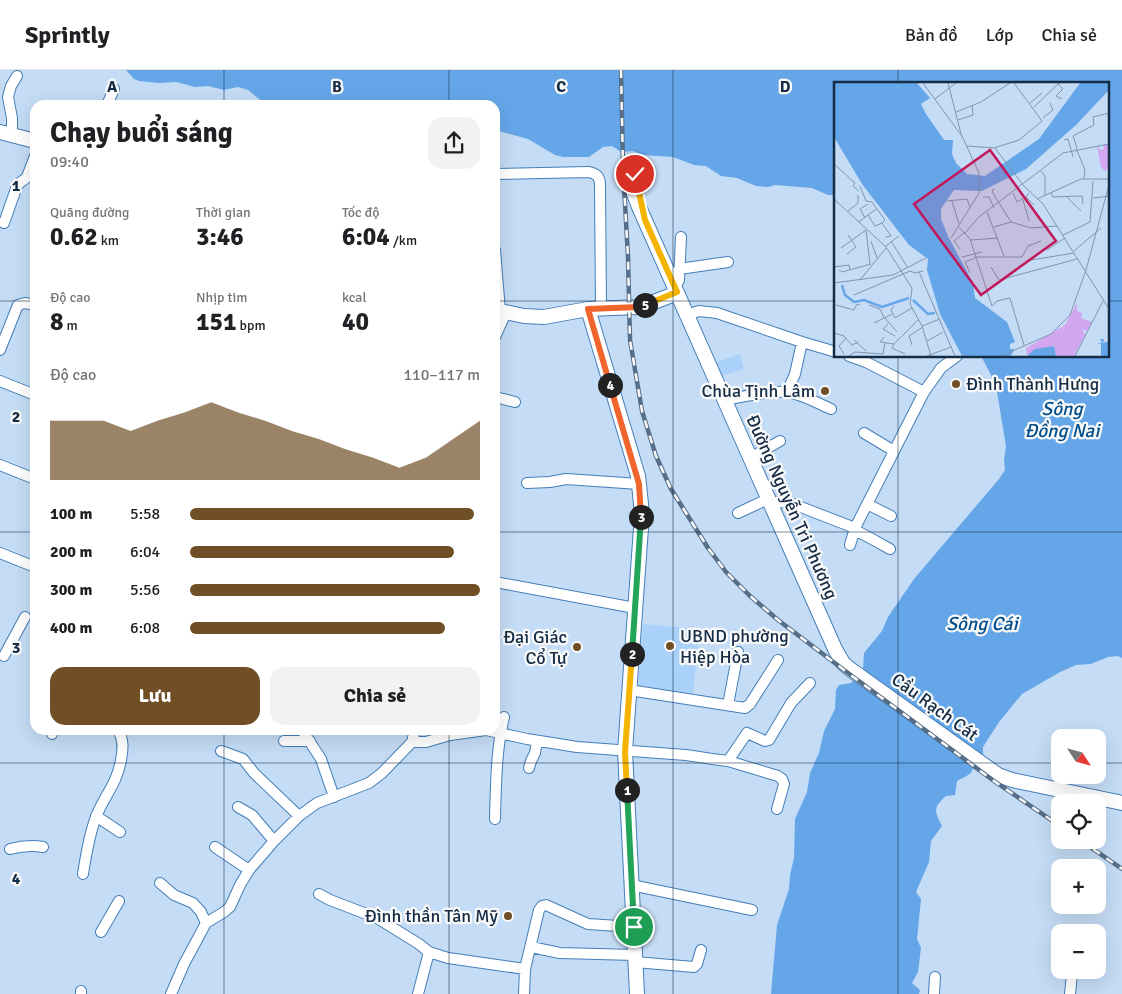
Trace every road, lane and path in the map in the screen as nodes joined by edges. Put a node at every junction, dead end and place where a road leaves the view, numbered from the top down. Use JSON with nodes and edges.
{"nodes":[{"id":1,"x":17,"y":76,"type":"dead end"},
{"id":2,"x":114,"y":89,"type":"dead end"},
{"id":3,"x":109,"y":100,"type":"edge"},
{"id":4,"x":6,"y":133,"type":"edge"},
{"id":5,"x":30,"y":140,"type":"edge"},
{"id":6,"x":632,"y":168,"type":"dead end"},
{"id":7,"x":30,"y":169,"type":"edge"},
{"id":8,"x":500,"y":174,"type":"edge"},
{"id":9,"x":4,"y":224,"type":"dead end"},
{"id":10,"x":681,"y":237,"type":"dead end"},
{"id":11,"x":728,"y":262,"type":"dead end"},
{"id":12,"x":679,"y":268,"type":"junction"},
{"id":13,"x":676,"y":290,"type":"junction"},
{"id":14,"x":30,"y":304,"type":"edge"},
{"id":15,"x":594,"y":309,"type":"junction"},
{"id":16,"x":500,"y":312,"type":"edge"},
{"id":17,"x":687,"y":315,"type":"junction"},
{"id":18,"x":802,"y":342,"type":"junction"},
{"id":19,"x":0,"y":350,"type":"edge"},
{"id":20,"x":834,"y":351,"type":"edge"},
{"id":21,"x":954,"y":358,"type":"edge"},
{"id":22,"x":867,"y":359,"type":"edge"},
{"id":23,"x":0,"y":380,"type":"edge"},
{"id":24,"x":787,"y":392,"type":"junction"},
{"id":25,"x":924,"y":392,"type":"junction"},
{"id":26,"x":30,"y":393,"type":"edge"},
{"id":27,"x":500,"y":398,"type":"edge"},
{"id":28,"x":724,"y":400,"type":"junction"},
{"id":29,"x":515,"y":402,"type":"dead end"},
{"id":30,"x":831,"y":409,"type":"dead end"},
{"id":31,"x":864,"y":433,"type":"dead end"},
{"id":32,"x":780,"y":441,"type":"dead end"},
{"id":33,"x":894,"y":451,"type":"junction"},
{"id":34,"x":750,"y":458,"type":"junction"},
{"id":35,"x":0,"y":465,"type":"edge"},
{"id":36,"x":30,"y":477,"type":"edge"},
{"id":37,"x":527,"y":483,"type":"dead end"},
{"id":38,"x":639,"y":484,"type":"junction"},
{"id":39,"x":769,"y":501,"type":"junction"},
{"id":40,"x":867,"y":504,"type":"junction"},
{"id":41,"x":738,"y":513,"type":"dead end"},
{"id":42,"x":891,"y":516,"type":"dead end"},
{"id":43,"x":855,"y":529,"type":"junction"},
{"id":44,"x":850,"y":545,"type":"dead end"},
{"id":45,"x":890,"y":549,"type":"dead end"},
{"id":46,"x":0,"y":553,"type":"edge"},
{"id":47,"x":30,"y":565,"type":"edge"},
{"id":48,"x":500,"y":583,"type":"edge"},
{"id":49,"x":635,"y":608,"type":"junction"},
{"id":50,"x":25,"y":617,"type":"dead end"},
{"id":51,"x":0,"y":639,"type":"edge"},
{"id":52,"x":11,"y":643,"type":"junction"},
{"id":53,"x":738,"y":652,"type":"dead end"},
{"id":54,"x":4,"y":656,"type":"dead end"},
{"id":55,"x":778,"y":660,"type":"dead end"},
{"id":56,"x":850,"y":669,"type":"joint"},
{"id":57,"x":810,"y":683,"type":"dead end"},
{"id":58,"x":629,"y":690,"type":"junction"},
{"id":59,"x":728,"y":706,"type":"junction"},
{"id":60,"x":504,"y":717,"type":"dead end"},
{"id":61,"x":500,"y":733,"type":"joint"},
{"id":62,"x":120,"y":735,"type":"edge"},
{"id":63,"x":306,"y":735,"type":"edge"},
{"id":64,"x":414,"y":735,"type":"edge"},
{"id":65,"x":450,"y":735,"type":"edge"},
{"id":66,"x":500,"y":735,"type":"edge"},
{"id":67,"x":284,"y":741,"type":"dead end"},
{"id":68,"x":310,"y":741,"type":"junction"},
{"id":69,"x":537,"y":741,"type":"junction"},
{"id":70,"x":412,"y":742,"type":"junction"},
{"id":71,"x":221,"y":752,"type":"dead end"},
{"id":72,"x":625,"y":752,"type":"junction"},
{"id":73,"x":728,"y":761,"type":"junction"},
{"id":74,"x":529,"y":768,"type":"dead end"},
{"id":75,"x":334,"y":797,"type":"junction"},
{"id":76,"x":1122,"y":803,"type":"edge"},
{"id":77,"x":238,"y":807,"type":"dead end"},
{"id":78,"x":777,"y":809,"type":"dead end"},
{"id":79,"x":96,"y":816,"type":"junction"},
{"id":80,"x":299,"y":816,"type":"junction"},
{"id":81,"x":495,"y":819,"type":"dead end"},
{"id":82,"x":120,"y":832,"type":"dead end"},
{"id":83,"x":274,"y":841,"type":"junction"},
{"id":84,"x":43,"y":847,"type":"dead end"},
{"id":85,"x":215,"y":847,"type":"dead end"},
{"id":86,"x":10,"y":850,"type":"dead end"},
{"id":87,"x":249,"y":870,"type":"junction"},
{"id":88,"x":83,"y":874,"type":"dead end"},
{"id":89,"x":160,"y":883,"type":"dead end"},
{"id":90,"x":632,"y":885,"type":"junction"},
{"id":91,"x":319,"y":894,"type":"dead end"},
{"id":92,"x":119,"y":901,"type":"dead end"},
{"id":93,"x":752,"y":910,"type":"dead end"},
{"id":94,"x":206,"y":923,"type":"junction"},
{"id":95,"x":634,"y":927,"type":"junction"},
{"id":96,"x":101,"y":932,"type":"dead end"},
{"id":97,"x":531,"y":947,"type":"junction"},
{"id":98,"x":701,"y":950,"type":"dead end"},
{"id":99,"x":429,"y":952,"type":"junction"},
{"id":100,"x":635,"y":959,"type":"junction"},
{"id":101,"x":525,"y":969,"type":"junction"},
{"id":102,"x":935,"y":977,"type":"dead end"},
{"id":103,"x":1072,"y":979,"type":"edge"},
{"id":104,"x":171,"y":994,"type":"edge"},
{"id":105,"x":418,"y":994,"type":"edge"},
{"id":106,"x":524,"y":994,"type":"edge"},
{"id":107,"x":637,"y":994,"type":"edge"},
{"id":108,"x":934,"y":994,"type":"edge"},
{"id":109,"x":1070,"y":994,"type":"edge"}],
"edges":[{"from":1,"to":4,"type":"street"},
{"from":2,"to":3,"type":"street"},
{"from":4,"to":5,"type":"street"},
{"from":6,"to":13,"type":"street","name":"Đường Nguyễn Tri Phương"},
{"from":7,"to":9,"type":"street"},
{"from":8,"to":15,"type":"street"},
{"from":10,"to":12,"type":"street"},
{"from":11,"to":12,"type":"street"},
{"from":12,"to":13,"type":"street"},
{"from":13,"to":15,"type":"street"},
{"from":13,"to":17,"type":"street","name":"Đường Nguyễn Tri Phương"},
{"from":14,"to":19,"type":"street"},
{"from":15,"to":16,"type":"street"},
{"from":15,"to":38,"type":"street"},
{"from":17,"to":18,"type":"street"},
{"from":17,"to":28,"type":"street","name":"Đường Nguyễn Tri Phương"},
{"from":18,"to":20,"type":"street"},
{"from":18,"to":24,"type":"street"},
{"from":21,"to":25,"type":"street"},
{"from":22,"to":25,"type":"street"},
{"from":23,"to":26,"type":"street"},
{"from":24,"to":28,"type":"street"},
{"from":24,"to":30,"type":"street"},
{"from":25,"to":33,"type":"street"},
{"from":27,"to":29,"type":"street"},
{"from":28,"to":34,"type":"street","name":"Đường Nguyễn Tri Phương"},
{"from":31,"to":33,"type":"street"},
{"from":32,"to":34,"type":"street"},
{"from":33,"to":40,"type":"street"},
{"from":34,"to":39,"type":"street","name":"Đường Nguyễn Tri Phương"},
{"from":35,"to":36,"type":"street"},
{"from":37,"to":38,"type":"street"},
{"from":38,"to":49,"type":"street"},
{"from":39,"to":41,"type":"street"},
{"from":39,"to":43,"type":"street"},
{"from":39,"to":56,"type":"street","name":"Đường Nguyễn Tri Phương"},
{"from":40,"to":42,"type":"street"},
{"from":40,"to":43,"type":"street"},
{"from":43,"to":44,"type":"street"},
{"from":43,"to":45,"type":"street"},
{"from":46,"to":47,"type":"street"},
{"from":48,"to":49,"type":"street"},
{"from":49,"to":58,"type":"street"},
{"from":50,"to":52,"type":"street"},
{"from":51,"to":52,"type":"street"},
{"from":52,"to":54,"type":"street"},
{"from":53,"to":59,"type":"street"},
{"from":55,"to":59,"type":"street"},
{"from":56,"to":76,"type":"street","name":"Cầu Rạch Cát"},
{"from":57,"to":73,"type":"street"},
{"from":58,"to":59,"type":"street"},
{"from":58,"to":72,"type":"street"},
{"from":60,"to":61,"type":"street"},
{"from":61,"to":69,"type":"street"},
{"from":62,"to":79,"type":"street"},
{"from":63,"to":68,"type":"street"},
{"from":64,"to":70,"type":"street"},
{"from":65,"to":70,"type":"street"},
{"from":66,"to":81,"type":"street"},
{"from":67,"to":68,"type":"street"},
{"from":68,"to":75,"type":"street"},
{"from":69,"to":72,"type":"street"},
{"from":69,"to":74,"type":"street"},
{"from":70,"to":75,"type":"street"},
{"from":71,"to":80,"type":"street"},
{"from":72,"to":73,"type":"street"},
{"from":72,"to":90,"type":"street"},
{"from":73,"to":78,"type":"street"},
{"from":75,"to":80,"type":"street"},
{"from":77,"to":83,"type":"street"},
{"from":79,"to":82,"type":"street"},
{"from":79,"to":88,"type":"street"},
{"from":80,"to":83,"type":"street"},
{"from":83,"to":87,"type":"street"},
{"from":84,"to":86,"type":"street"},
{"from":85,"to":87,"type":"street"},
{"from":87,"to":94,"type":"street"},
{"from":89,"to":94,"type":"street"},
{"from":90,"to":93,"type":"street"},
{"from":90,"to":95,"type":"street"},
{"from":91,"to":99,"type":"street"},
{"from":92,"to":96,"type":"street"},
{"from":94,"to":104,"type":"street"},
{"from":95,"to":97,"type":"street"},
{"from":95,"to":100,"type":"street"},
{"from":97,"to":100,"type":"street"},
{"from":97,"to":101,"type":"street"},
{"from":98,"to":100,"type":"street"},
{"from":99,"to":101,"type":"street"},
{"from":99,"to":105,"type":"street"},
{"from":100,"to":107,"type":"street"},
{"from":101,"to":106,"type":"street"},
{"from":102,"to":108,"type":"street"},
{"from":103,"to":109,"type":"street"}]}
